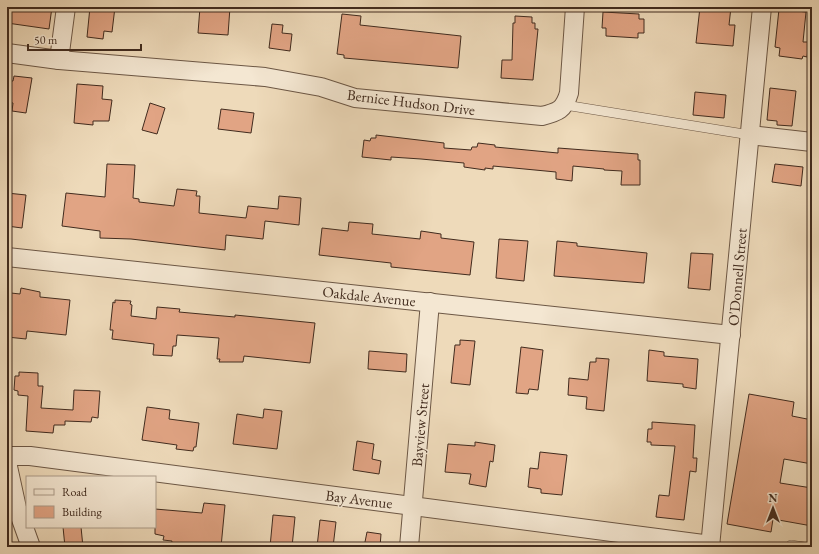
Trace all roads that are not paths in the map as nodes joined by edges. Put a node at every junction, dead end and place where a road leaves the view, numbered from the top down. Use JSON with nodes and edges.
{"nodes":[{"id":1,"x":66,"y":7,"type":"edge"},
{"id":2,"x":575,"y":7,"type":"edge"},
{"id":3,"x":762,"y":7,"type":"edge"},
{"id":4,"x":7,"y":53,"type":"edge"},
{"id":5,"x":60,"y":60,"type":"junction"},
{"id":6,"x":566,"y":105,"type":"junction"},
{"id":7,"x":750,"y":135,"type":"junction"},
{"id":8,"x":812,"y":142,"type":"edge"},
{"id":9,"x":7,"y":257,"type":"edge"},
{"id":10,"x":430,"y":302,"type":"junction"},
{"id":11,"x":731,"y":335,"type":"junction"},
{"id":12,"x":7,"y":456,"type":"edge"},
{"id":13,"x":7,"y":462,"type":"edge"},
{"id":14,"x":413,"y":506,"type":"junction"},
{"id":15,"x":710,"y":546,"type":"edge"},
{"id":16,"x":31,"y":547,"type":"edge"},
{"id":17,"x":409,"y":547,"type":"edge"},
{"id":18,"x":791,"y":547,"type":"edge"},
{"id":19,"x":804,"y":547,"type":"edge"}],
"edges":[{"from":1,"to":5,"type":"street"},
{"from":2,"to":6,"type":"street"},
{"from":3,"to":7,"type":"street","name":"O'Donnell Street"},
{"from":4,"to":5,"type":"street","name":"Bernice Hudson Drive"},
{"from":5,"to":6,"type":"street","name":"Bernice Hudson Drive"},
{"from":6,"to":7,"type":"lane"},
{"from":7,"to":8,"type":"street"},
{"from":7,"to":11,"type":"street","name":"O'Donnell Street"},
{"from":9,"to":10,"type":"street","name":"Oakdale Avenue"},
{"from":10,"to":11,"type":"street","name":"Oakdale Avenue"},
{"from":10,"to":14,"type":"street","name":"Bayview Street"},
{"from":11,"to":15,"type":"street","name":"O'Donnell Street"},
{"from":12,"to":14,"type":"street","name":"Bay Avenue"},
{"from":13,"to":16,"type":"street"},
{"from":14,"to":15,"type":"street","name":"Bay Avenue"},
{"from":14,"to":17,"type":"street","name":"Bayview Street"},
{"from":18,"to":19,"type":"lane"}]}
